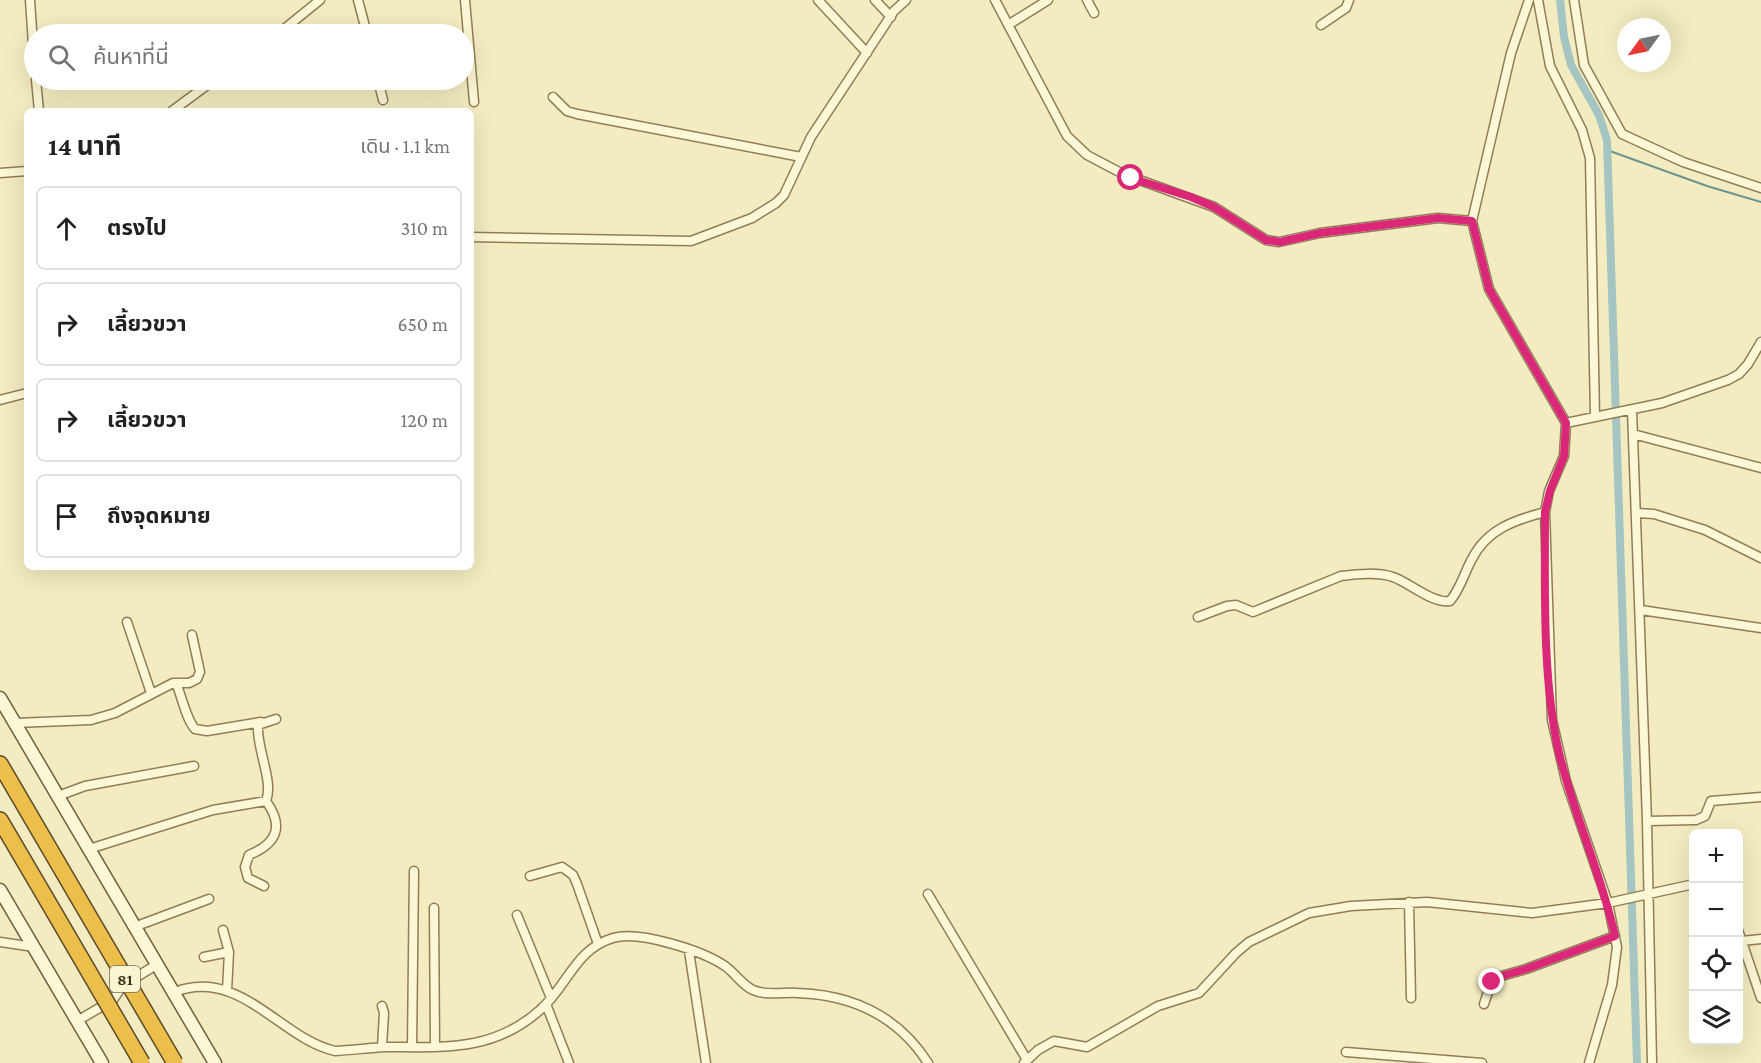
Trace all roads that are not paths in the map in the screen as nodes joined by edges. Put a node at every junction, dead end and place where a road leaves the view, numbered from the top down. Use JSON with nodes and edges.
{"nodes":[{"id":1,"x":30,"y":0,"type":"edge"},
{"id":2,"x":320,"y":0,"type":"edge"},
{"id":3,"x":358,"y":0,"type":"edge"},
{"id":4,"x":465,"y":0,"type":"edge"},
{"id":5,"x":818,"y":0,"type":"edge"},
{"id":6,"x":875,"y":0,"type":"edge"},
{"id":7,"x":906,"y":0,"type":"edge"},
{"id":8,"x":994,"y":0,"type":"edge"},
{"id":9,"x":1048,"y":0,"type":"edge"},
{"id":10,"x":1087,"y":0,"type":"edge"},
{"id":11,"x":1349,"y":0,"type":"edge"},
{"id":12,"x":1529,"y":0,"type":"edge"},
{"id":13,"x":1538,"y":0,"type":"edge"},
{"id":14,"x":1574,"y":0,"type":"edge"},
{"id":15,"x":1094,"y":13,"type":"dead end"},
{"id":16,"x":891,"y":17,"type":"junction"},
{"id":17,"x":32,"y":24,"type":"edge"},
{"id":18,"x":290,"y":24,"type":"edge"},
{"id":19,"x":364,"y":24,"type":"edge"},
{"id":20,"x":467,"y":24,"type":"edge"},
{"id":21,"x":1008,"y":25,"type":"junction"},
{"id":22,"x":1321,"y":25,"type":"dead end"},
{"id":23,"x":867,"y":53,"type":"junction"},
{"id":24,"x":37,"y":90,"type":"edge"},
{"id":25,"x":200,"y":90,"type":"edge"},
{"id":26,"x":380,"y":90,"type":"edge"},
{"id":27,"x":473,"y":90,"type":"edge"},
{"id":28,"x":553,"y":97,"type":"dead end"},
{"id":29,"x":383,"y":100,"type":"dead end"},
{"id":30,"x":474,"y":102,"type":"dead end"},
{"id":31,"x":39,"y":108,"type":"edge"},
{"id":32,"x":176,"y":108,"type":"edge"},
{"id":33,"x":801,"y":157,"type":"junction"},
{"id":34,"x":24,"y":171,"type":"edge"},
{"id":35,"x":0,"y":173,"type":"edge"},
{"id":36,"x":1761,"y":188,"type":"edge"},
{"id":37,"x":1472,"y":221,"type":"junction"},
{"id":38,"x":474,"y":237,"type":"edge"},
{"id":39,"x":1761,"y":342,"type":"edge"},
{"id":40,"x":24,"y":394,"type":"edge"},
{"id":41,"x":0,"y":400,"type":"edge"},
{"id":42,"x":1627,"y":411,"type":"junction"},
{"id":43,"x":1598,"y":416,"type":"junction"},
{"id":44,"x":1566,"y":423,"type":"junction"},
{"id":45,"x":1633,"y":434,"type":"junction"},
{"id":46,"x":1761,"y":468,"type":"edge"},
{"id":47,"x":1545,"y":512,"type":"junction"},
{"id":48,"x":1637,"y":513,"type":"junction"},
{"id":49,"x":1761,"y":558,"type":"edge"},
{"id":50,"x":1641,"y":610,"type":"junction"},
{"id":51,"x":1198,"y":617,"type":"dead end"},
{"id":52,"x":127,"y":622,"type":"dead end"},
{"id":53,"x":1761,"y":628,"type":"edge"},
{"id":54,"x":192,"y":635,"type":"dead end"},
{"id":55,"x":177,"y":683,"type":"junction"},
{"id":56,"x":151,"y":693,"type":"junction"},
{"id":57,"x":0,"y":698,"type":"edge"},
{"id":58,"x":276,"y":719,"type":"dead end"},
{"id":59,"x":261,"y":722,"type":"junction"},
{"id":60,"x":15,"y":723,"type":"junction"},
{"id":61,"x":0,"y":764,"type":"edge"},
{"id":62,"x":194,"y":766,"type":"dead end"},
{"id":63,"x":58,"y":796,"type":"junction"},
{"id":64,"x":1761,"y":797,"type":"edge"},
{"id":65,"x":266,"y":801,"type":"junction"},
{"id":66,"x":0,"y":820,"type":"edge"},
{"id":67,"x":1647,"y":821,"type":"junction"},
{"id":68,"x":89,"y":849,"type":"junction"},
{"id":69,"x":414,"y":871,"type":"dead end"},
{"id":70,"x":530,"y":876,"type":"dead end"},
{"id":71,"x":1689,"y":885,"type":"edge"},
{"id":72,"x":264,"y":886,"type":"dead end"},
{"id":73,"x":0,"y":890,"type":"edge"},
{"id":74,"x":928,"y":894,"type":"dead end"},
{"id":75,"x":1649,"y":894,"type":"junction"},
{"id":76,"x":209,"y":899,"type":"dead end"},
{"id":77,"x":1409,"y":902,"type":"junction"},
{"id":78,"x":1608,"y":903,"type":"junction"},
{"id":79,"x":434,"y":908,"type":"dead end"},
{"id":80,"x":517,"y":915,"type":"dead end"},
{"id":81,"x":134,"y":927,"type":"junction"},
{"id":82,"x":224,"y":930,"type":"dead end"},
{"id":83,"x":1615,"y":936,"type":"junction"},
{"id":84,"x":1761,"y":939,"type":"edge"},
{"id":85,"x":1743,"y":941,"type":"edge"},
{"id":86,"x":0,"y":942,"type":"edge"},
{"id":87,"x":598,"y":944,"type":"junction"},
{"id":88,"x":1743,"y":944,"type":"edge"},
{"id":89,"x":34,"y":947,"type":"junction"},
{"id":90,"x":689,"y":951,"type":"junction"},
{"id":91,"x":229,"y":952,"type":"junction"},
{"id":92,"x":204,"y":957,"type":"dead end"},
{"id":93,"x":156,"y":965,"type":"junction"},
{"id":94,"x":227,"y":991,"type":"junction"},
{"id":95,"x":172,"y":993,"type":"junction"},
{"id":96,"x":1411,"y":998,"type":"dead end"},
{"id":97,"x":1761,"y":998,"type":"edge"},
{"id":98,"x":549,"y":1001,"type":"junction"},
{"id":99,"x":1484,"y":1005,"type":"dead end"},
{"id":100,"x":382,"y":1006,"type":"dead end"},
{"id":101,"x":77,"y":1021,"type":"junction"},
{"id":102,"x":382,"y":1047,"type":"junction"},
{"id":103,"x":412,"y":1047,"type":"junction"},
{"id":104,"x":435,"y":1047,"type":"junction"},
{"id":105,"x":1346,"y":1052,"type":"dead end"},
{"id":106,"x":1026,"y":1061,"type":"edge"},
{"id":107,"x":102,"y":1063,"type":"edge"},
{"id":108,"x":142,"y":1063,"type":"edge"},
{"id":109,"x":175,"y":1063,"type":"edge"},
{"id":110,"x":215,"y":1063,"type":"edge"},
{"id":111,"x":569,"y":1063,"type":"edge"},
{"id":112,"x":706,"y":1063,"type":"edge"},
{"id":113,"x":928,"y":1063,"type":"edge"},
{"id":114,"x":1482,"y":1063,"type":"edge"},
{"id":115,"x":1589,"y":1063,"type":"edge"},
{"id":116,"x":1652,"y":1063,"type":"edge"}],
"edges":[{"from":1,"to":17,"type":"street"},
{"from":2,"to":18,"type":"street"},
{"from":3,"to":19,"type":"street"},
{"from":4,"to":20,"type":"street"},
{"from":5,"to":23,"type":"street"},
{"from":6,"to":16,"type":"street"},
{"from":7,"to":16,"type":"street"},
{"from":8,"to":21,"type":"street"},
{"from":9,"to":21,"type":"street"},
{"from":10,"to":15,"type":"street"},
{"from":11,"to":22,"type":"street"},
{"from":12,"to":37,"type":"street"},
{"from":13,"to":43,"type":"street"},
{"from":14,"to":36,"type":"street"},
{"from":16,"to":23,"type":"street"},
{"from":21,"to":37,"type":"street"},
{"from":23,"to":33,"type":"street"},
{"from":24,"to":31,"type":"street"},
{"from":25,"to":32,"type":"street"},
{"from":26,"to":29,"type":"street"},
{"from":27,"to":30,"type":"street"},
{"from":28,"to":33,"type":"street"},
{"from":33,"to":38,"type":"street"},
{"from":34,"to":35,"type":"street"},
{"from":37,"to":44,"type":"street"},
{"from":39,"to":42,"type":"street"},
{"from":40,"to":41,"type":"street"},
{"from":42,"to":43,"type":"street"},
{"from":42,"to":45,"type":"street"},
{"from":43,"to":44,"type":"street"},
{"from":44,"to":47,"type":"street"},
{"from":45,"to":46,"type":"street"},
{"from":45,"to":48,"type":"street"},
{"from":47,"to":51,"type":"street"},
{"from":47,"to":78,"type":"street"},
{"from":48,"to":49,"type":"street"},
{"from":48,"to":50,"type":"street"},
{"from":50,"to":53,"type":"street"},
{"from":50,"to":67,"type":"street"},
{"from":52,"to":56,"type":"street"},
{"from":54,"to":55,"type":"street"},
{"from":55,"to":56,"type":"street"},
{"from":55,"to":59,"type":"street"},
{"from":56,"to":60,"type":"street"},
{"from":57,"to":60,"type":"main road"},
{"from":58,"to":59,"type":"street"},
{"from":59,"to":65,"type":"street"},
{"from":60,"to":63,"type":"main road"},
{"from":61,"to":109,"type":"highway","number":"81","bridge":true},
{"from":62,"to":63,"type":"street"},
{"from":63,"to":68,"type":"main road"},
{"from":64,"to":67,"type":"street"},
{"from":65,"to":68,"type":"street"},
{"from":65,"to":72,"type":"street"},
{"from":66,"to":108,"type":"highway","number":"81","bridge":true},
{"from":67,"to":75,"type":"street"},
{"from":68,"to":81,"type":"main road"},
{"from":69,"to":103,"type":"street"},
{"from":70,"to":87,"type":"street"},
{"from":71,"to":75,"type":"street"},
{"from":73,"to":89,"type":"main road"},
{"from":74,"to":106,"type":"street"},
{"from":75,"to":78,"type":"street"},
{"from":75,"to":116,"type":"street"},
{"from":76,"to":81,"type":"street"},
{"from":77,"to":78,"type":"street"},
{"from":77,"to":96,"type":"street"},
{"from":77,"to":106,"type":"street"},
{"from":78,"to":83,"type":"street"},
{"from":79,"to":104,"type":"street"},
{"from":80,"to":98,"type":"street"},
{"from":81,"to":93,"type":"main road"},
{"from":82,"to":91,"type":"street"},
{"from":83,"to":99,"type":"street"},
{"from":83,"to":115,"type":"street"},
{"from":84,"to":85,"type":"street"},
{"from":86,"to":89,"type":"street"},
{"from":87,"to":90,"type":"street"},
{"from":87,"to":98,"type":"street"},
{"from":88,"to":97,"type":"street"},
{"from":89,"to":101,"type":"main road"},
{"from":90,"to":112,"type":"street"},
{"from":90,"to":113,"type":"street"},
{"from":91,"to":92,"type":"street"},
{"from":91,"to":94,"type":"street"},
{"from":93,"to":95,"type":"main road"},
{"from":93,"to":101,"type":"street"},
{"from":94,"to":95,"type":"street"},
{"from":94,"to":102,"type":"street"},
{"from":95,"to":110,"type":"main road"},
{"from":98,"to":104,"type":"street"},
{"from":98,"to":111,"type":"street"},
{"from":100,"to":102,"type":"street"},
{"from":101,"to":107,"type":"main road"},
{"from":102,"to":103,"type":"street"},
{"from":103,"to":104,"type":"street"},
{"from":105,"to":114,"type":"street"}]}
